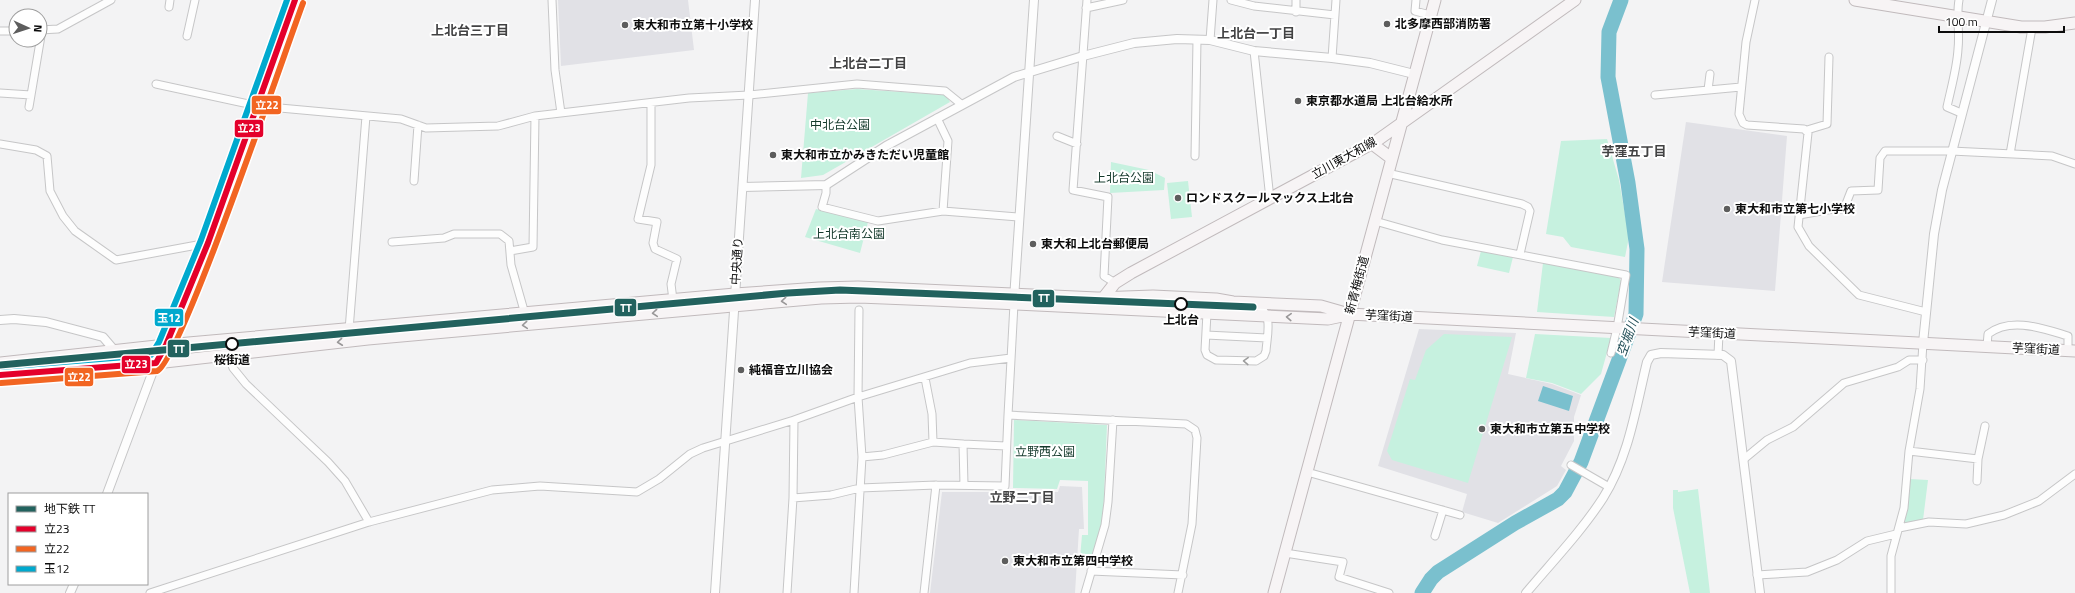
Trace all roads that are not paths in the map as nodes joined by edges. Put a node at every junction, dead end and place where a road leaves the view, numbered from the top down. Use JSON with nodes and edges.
{"nodes":[{"id":1,"x":111,"y":0,"type":"edge"},
{"id":2,"x":195,"y":0,"type":"edge"},
{"id":3,"x":295,"y":0,"type":"edge"},
{"id":4,"x":552,"y":0,"type":"edge"},
{"id":5,"x":756,"y":0,"type":"edge"},
{"id":6,"x":1034,"y":0,"type":"edge"},
{"id":7,"x":1087,"y":0,"type":"edge"},
{"id":8,"x":1123,"y":0,"type":"edge"},
{"id":9,"x":1213,"y":0,"type":"edge"},
{"id":10,"x":1231,"y":0,"type":"edge"},
{"id":11,"x":1296,"y":0,"type":"edge"},
{"id":12,"x":1336,"y":0,"type":"edge"},
{"id":13,"x":1416,"y":0,"type":"edge"},
{"id":14,"x":1434,"y":0,"type":"edge"},
{"id":15,"x":1575,"y":0,"type":"edge"},
{"id":16,"x":1755,"y":0,"type":"edge"},
{"id":17,"x":1855,"y":0,"type":"edge"},
{"id":18,"x":1959,"y":0,"type":"edge"},
{"id":19,"x":1992,"y":0,"type":"edge"},
{"id":20,"x":1255,"y":3,"type":"edge"},
{"id":21,"x":1086,"y":8,"type":"junction"},
{"id":22,"x":1296,"y":12,"type":"junction"},
{"id":23,"x":1335,"y":15,"type":"junction"},
{"id":24,"x":1430,"y":16,"type":"junction"},
{"id":25,"x":1957,"y":17,"type":"junction"},
{"id":26,"x":1986,"y":22,"type":"junction"},
{"id":27,"x":2075,"y":23,"type":"edge"},
{"id":28,"x":2032,"y":28,"type":"junction"},
{"id":29,"x":48,"y":30,"type":"edge"},
{"id":30,"x":187,"y":36,"type":"dead end"},
{"id":31,"x":1197,"y":40,"type":"junction"},
{"id":32,"x":1210,"y":40,"type":"junction"},
{"id":33,"x":38,"y":48,"type":"edge"},
{"id":34,"x":1254,"y":51,"type":"junction"},
{"id":35,"x":1083,"y":56,"type":"junction"},
{"id":36,"x":1829,"y":56,"type":"dead end"},
{"id":37,"x":1332,"y":58,"type":"junction"},
{"id":38,"x":1029,"y":71,"type":"junction"},
{"id":39,"x":1414,"y":74,"type":"junction"},
{"id":40,"x":1710,"y":74,"type":"dead end"},
{"id":41,"x":156,"y":84,"type":"dead end"},
{"id":42,"x":1741,"y":87,"type":"junction"},
{"id":43,"x":1708,"y":90,"type":"junction"},
{"id":44,"x":0,"y":93,"type":"edge"},
{"id":45,"x":31,"y":95,"type":"junction"},
{"id":46,"x":749,"y":95,"type":"junction"},
{"id":47,"x":1655,"y":95,"type":"dead end"},
{"id":48,"x":651,"y":102,"type":"junction"},
{"id":49,"x":961,"y":104,"type":"junction"},
{"id":50,"x":258,"y":106,"type":"junction"},
{"id":51,"x":30,"y":107,"type":"dead end"},
{"id":52,"x":561,"y":113,"type":"junction"},
{"id":53,"x":1961,"y":114,"type":"junction"},
{"id":54,"x":366,"y":116,"type":"junction"},
{"id":55,"x":535,"y":116,"type":"junction"},
{"id":56,"x":937,"y":118,"type":"junction"},
{"id":57,"x":418,"y":125,"type":"junction"},
{"id":58,"x":1400,"y":125,"type":"junction"},
{"id":59,"x":1807,"y":130,"type":"junction"},
{"id":60,"x":1057,"y":136,"type":"dead end"},
{"id":61,"x":1371,"y":143,"type":"junction"},
{"id":62,"x":0,"y":144,"type":"edge"},
{"id":63,"x":1077,"y":144,"type":"junction"},
{"id":64,"x":1951,"y":151,"type":"junction"},
{"id":65,"x":2010,"y":154,"type":"junction"},
{"id":66,"x":1195,"y":156,"type":"dead end"},
{"id":67,"x":1391,"y":158,"type":"junction"},
{"id":68,"x":2075,"y":164,"type":"edge"},
{"id":69,"x":1388,"y":173,"type":"junction"},
{"id":70,"x":414,"y":182,"type":"dead end"},
{"id":71,"x":826,"y":185,"type":"junction"},
{"id":72,"x":743,"y":187,"type":"junction"},
{"id":73,"x":1270,"y":199,"type":"junction"},
{"id":74,"x":943,"y":211,"type":"junction"},
{"id":75,"x":1799,"y":215,"type":"junction"},
{"id":76,"x":1019,"y":217,"type":"junction"},
{"id":77,"x":1375,"y":221,"type":"junction"},
{"id":78,"x":392,"y":242,"type":"dead end"},
{"id":79,"x":208,"y":243,"type":"junction"},
{"id":80,"x":510,"y":251,"type":"junction"},
{"id":81,"x":1520,"y":254,"type":"junction"},
{"id":82,"x":1115,"y":283,"type":"junction"},
{"id":83,"x":735,"y":294,"type":"junction"},
{"id":84,"x":1014,"y":299,"type":"junction"},
{"id":85,"x":673,"y":300,"type":"junction"},
{"id":86,"x":1103,"y":303,"type":"junction"},
{"id":87,"x":1252,"y":303,"type":"junction"},
{"id":88,"x":734,"y":305,"type":"junction"},
{"id":89,"x":858,"y":310,"type":"dead end"},
{"id":90,"x":1926,"y":312,"type":"junction"},
{"id":91,"x":1207,"y":313,"type":"junction"},
{"id":92,"x":525,"y":314,"type":"junction"},
{"id":93,"x":1349,"y":314,"type":"junction"},
{"id":94,"x":1268,"y":316,"type":"junction"},
{"id":95,"x":0,"y":320,"type":"edge"},
{"id":96,"x":1621,"y":329,"type":"junction"},
{"id":97,"x":349,"y":330,"type":"junction"},
{"id":98,"x":1719,"y":333,"type":"junction"},
{"id":99,"x":1206,"y":336,"type":"junction"},
{"id":100,"x":1267,"y":338,"type":"junction"},
{"id":101,"x":1923,"y":343,"type":"junction"},
{"id":102,"x":166,"y":345,"type":"junction"},
{"id":103,"x":1987,"y":346,"type":"junction"},
{"id":104,"x":115,"y":351,"type":"junction"},
{"id":105,"x":2071,"y":351,"type":"edge"},
{"id":106,"x":1611,"y":353,"type":"dead end"},
{"id":107,"x":228,"y":354,"type":"junction"},
{"id":108,"x":1718,"y":355,"type":"junction"},
{"id":109,"x":1011,"y":358,"type":"junction"},
{"id":110,"x":1923,"y":360,"type":"junction"},
{"id":111,"x":0,"y":362,"type":"edge"},
{"id":112,"x":156,"y":363,"type":"junction"},
{"id":113,"x":0,"y":375,"type":"edge"},
{"id":114,"x":925,"y":378,"type":"junction"},
{"id":115,"x":858,"y":397,"type":"junction"},
{"id":116,"x":1008,"y":415,"type":"junction"},
{"id":117,"x":794,"y":420,"type":"junction"},
{"id":118,"x":1113,"y":420,"type":"junction"},
{"id":119,"x":1985,"y":426,"type":"dead end"},
{"id":120,"x":726,"y":441,"type":"junction"},
{"id":121,"x":933,"y":442,"type":"junction"},
{"id":122,"x":962,"y":444,"type":"junction"},
{"id":123,"x":1006,"y":446,"type":"junction"},
{"id":124,"x":1909,"y":451,"type":"junction"},
{"id":125,"x":862,"y":457,"type":"junction"},
{"id":126,"x":1744,"y":459,"type":"junction"},
{"id":127,"x":1978,"y":459,"type":"junction"},
{"id":128,"x":1571,"y":465,"type":"dead end"},
{"id":129,"x":1307,"y":472,"type":"junction"},
{"id":130,"x":2075,"y":474,"type":"edge"},
{"id":131,"x":1977,"y":481,"type":"dead end"},
{"id":132,"x":936,"y":485,"type":"junction"},
{"id":133,"x":964,"y":485,"type":"junction"},
{"id":134,"x":1609,"y":487,"type":"junction"},
{"id":135,"x":860,"y":488,"type":"junction"},
{"id":136,"x":107,"y":493,"type":"edge"},
{"id":137,"x":793,"y":498,"type":"junction"},
{"id":138,"x":1443,"y":510,"type":"junction"},
{"id":139,"x":1460,"y":515,"type":"dead end"},
{"id":140,"x":369,"y":522,"type":"junction"},
{"id":141,"x":1897,"y":531,"type":"junction"},
{"id":142,"x":1435,"y":536,"type":"dead end"},
{"id":143,"x":1285,"y":552,"type":"junction"},
{"id":144,"x":1091,"y":571,"type":"junction"},
{"id":145,"x":1183,"y":575,"type":"junction"},
{"id":146,"x":1758,"y":575,"type":"junction"},
{"id":147,"x":150,"y":593,"type":"edge"},
{"id":148,"x":715,"y":593,"type":"edge"},
{"id":149,"x":787,"y":593,"type":"edge"},
{"id":150,"x":854,"y":593,"type":"edge"},
{"id":151,"x":924,"y":593,"type":"edge"},
{"id":152,"x":1085,"y":593,"type":"edge"},
{"id":153,"x":1178,"y":593,"type":"edge"},
{"id":154,"x":1274,"y":593,"type":"edge"},
{"id":155,"x":1389,"y":593,"type":"edge"},
{"id":156,"x":1526,"y":593,"type":"edge"},
{"id":157,"x":1760,"y":593,"type":"edge"},
{"id":158,"x":1891,"y":593,"type":"edge"}],
"edges":[{"from":1,"to":29,"type":"street"},
{"from":2,"to":30,"type":"street"},
{"from":3,"to":50,"type":"street"},
{"from":4,"to":52,"type":"street"},
{"from":5,"to":46,"type":"street","name":"中央通り"},
{"from":6,"to":38,"type":"street"},
{"from":7,"to":21,"type":"street"},
{"from":8,"to":21,"type":"street"},
{"from":9,"to":32,"type":"street"},
{"from":10,"to":20,"type":"street"},
{"from":11,"to":22,"type":"street"},
{"from":12,"to":23,"type":"street"},
{"from":13,"to":24,"type":"street"},
{"from":14,"to":24,"type":"main road","name":"新青梅街道"},
{"from":15,"to":58,"type":"main road","name":"立川東大和線"},
{"from":16,"to":42,"type":"street"},
{"from":17,"to":25,"type":"main road"},
{"from":18,"to":25,"type":"street"},
{"from":19,"to":26,"type":"street"},
{"from":20,"to":22,"type":"street"},
{"from":21,"to":35,"type":"street"},
{"from":22,"to":23,"type":"street"},
{"from":23,"to":37,"type":"street"},
{"from":24,"to":39,"type":"main road","name":"新青梅街道"},
{"from":25,"to":26,"type":"main road"},
{"from":25,"to":53,"type":"street"},
{"from":26,"to":28,"type":"main road"},
{"from":26,"to":53,"type":"street"},
{"from":27,"to":28,"type":"main road"},
{"from":28,"to":65,"type":"street"},
{"from":31,"to":32,"type":"street"},
{"from":31,"to":35,"type":"street"},
{"from":31,"to":66,"type":"street"},
{"from":32,"to":34,"type":"street"},
{"from":33,"to":45,"type":"street"},
{"from":34,"to":37,"type":"street"},
{"from":34,"to":73,"type":"street"},
{"from":35,"to":38,"type":"street"},
{"from":35,"to":63,"type":"street"},
{"from":36,"to":59,"type":"street"},
{"from":37,"to":39,"type":"street"},
{"from":38,"to":49,"type":"street"},
{"from":38,"to":76,"type":"street"},
{"from":39,"to":58,"type":"main road","name":"新青梅街道"},
{"from":40,"to":43,"type":"street"},
{"from":41,"to":50,"type":"street"},
{"from":42,"to":43,"type":"street"},
{"from":42,"to":59,"type":"street"},
{"from":43,"to":47,"type":"street"},
{"from":44,"to":45,"type":"street"},
{"from":45,"to":51,"type":"street"},
{"from":46,"to":48,"type":"street"},
{"from":46,"to":49,"type":"street"},
{"from":46,"to":72,"type":"street","name":"中央通り"},
{"from":48,"to":52,"type":"street"},
{"from":48,"to":85,"type":"street"},
{"from":49,"to":56,"type":"street"},
{"from":50,"to":54,"type":"street"},
{"from":50,"to":79,"type":"street"},
{"from":52,"to":55,"type":"street"},
{"from":53,"to":64,"type":"street"},
{"from":54,"to":57,"type":"street"},
{"from":54,"to":97,"type":"street"},
{"from":55,"to":57,"type":"street"},
{"from":55,"to":80,"type":"street"},
{"from":56,"to":71,"type":"street"},
{"from":56,"to":74,"type":"street"},
{"from":57,"to":70,"type":"street"},
{"from":58,"to":61,"type":"main road","name":"立川東大和線"},
{"from":58,"to":67,"type":"main road","name":"新青梅街道"},
{"from":59,"to":75,"type":"street"},
{"from":60,"to":63,"type":"street"},
{"from":61,"to":67,"type":"main road"},
{"from":61,"to":73,"type":"main road","name":"立川東大和線"},
{"from":62,"to":79,"type":"street"},
{"from":63,"to":82,"type":"street"},
{"from":64,"to":65,"type":"street"},
{"from":64,"to":75,"type":"street"},
{"from":64,"to":90,"type":"street"},
{"from":65,"to":68,"type":"street"},
{"from":67,"to":69,"type":"main road","name":"新青梅街道"},
{"from":69,"to":77,"type":"main road","name":"新青梅街道"},
{"from":69,"to":81,"type":"street"},
{"from":71,"to":72,"type":"street"},
{"from":71,"to":74,"type":"street"},
{"from":72,"to":83,"type":"street","name":"中央通り"},
{"from":73,"to":82,"type":"main road","name":"立川東大和線"},
{"from":74,"to":76,"type":"street"},
{"from":75,"to":90,"type":"street"},
{"from":76,"to":84,"type":"street"},
{"from":77,"to":81,"type":"street"},
{"from":77,"to":93,"type":"main road","name":"新青梅街道"},
{"from":78,"to":80,"type":"street"},
{"from":79,"to":102,"type":"street"},
{"from":80,"to":92,"type":"street"},
{"from":81,"to":96,"type":"street"},
{"from":82,"to":86,"type":"main road","name":"立川東大和線"},
{"from":83,"to":84,"type":"main road","name":"芋窪街道"},
{"from":83,"to":85,"type":"main road","name":"芋窪街道"},
{"from":83,"to":88,"type":"street","name":"中央通り"},
{"from":84,"to":86,"type":"main road","name":"芋窪街道"},
{"from":84,"to":88,"type":"main road","name":"芋窪街道","one_way":true},
{"from":84,"to":109,"type":"street"},
{"from":85,"to":92,"type":"main road","name":"芋窪街道"},
{"from":86,"to":87,"type":"main road","name":"芋窪街道"},
{"from":86,"to":91,"type":"main road","name":"芋窪街道"},
{"from":87,"to":93,"type":"main road","name":"芋窪街道"},
{"from":87,"to":94,"type":"street"},
{"from":88,"to":107,"type":"main road","name":"芋窪街道","one_way":true},
{"from":88,"to":120,"type":"street","name":"中央通り"},
{"from":89,"to":115,"type":"street"},
{"from":90,"to":101,"type":"street"},
{"from":91,"to":94,"type":"main road","name":"芋窪街道"},
{"from":91,"to":99,"type":"street"},
{"from":92,"to":97,"type":"main road","name":"芋窪街道"},
{"from":93,"to":94,"type":"main road","name":"芋窪街道","one_way":true},
{"from":93,"to":96,"type":"main road","name":"芋窪街道"},
{"from":93,"to":129,"type":"main road","name":"新青梅街道"},
{"from":94,"to":100,"type":"street"},
{"from":95,"to":104,"type":"street"},
{"from":96,"to":98,"type":"main road","name":"芋窪街道"},
{"from":96,"to":106,"type":"street"},
{"from":97,"to":102,"type":"main road","name":"芋窪街道"},
{"from":98,"to":101,"type":"main road","name":"芋窪街道"},
{"from":98,"to":108,"type":"street"},
{"from":99,"to":100,"type":"street"},
{"from":100,"to":99,"type":"street","one_way":true},
{"from":101,"to":103,"type":"main road","name":"芋窪街道"},
{"from":101,"to":110,"type":"street"},
{"from":102,"to":104,"type":"main road","name":"芋窪街道"},
{"from":102,"to":112,"type":"street"},
{"from":103,"to":105,"type":"main road","name":"芋窪街道"},
{"from":103,"to":105,"type":"street"},
{"from":104,"to":111,"type":"main road","name":"芋窪街道"},
{"from":107,"to":112,"type":"main road","name":"芋窪街道"},
{"from":107,"to":140,"type":"street"},
{"from":108,"to":126,"type":"street"},
{"from":108,"to":134,"type":"street"},
{"from":109,"to":114,"type":"street"},
{"from":109,"to":116,"type":"street"},
{"from":110,"to":124,"type":"street"},
{"from":110,"to":126,"type":"street"},
{"from":112,"to":113,"type":"main road","name":"芋窪街道"},
{"from":112,"to":136,"type":"street"},
{"from":114,"to":115,"type":"street"},
{"from":114,"to":121,"type":"street"},
{"from":115,"to":117,"type":"street"},
{"from":115,"to":125,"type":"street"},
{"from":116,"to":118,"type":"street"},
{"from":116,"to":123,"type":"street"},
{"from":117,"to":120,"type":"street"},
{"from":117,"to":137,"type":"street"},
{"from":118,"to":144,"type":"street"},
{"from":118,"to":145,"type":"street"},
{"from":119,"to":127,"type":"street"},
{"from":120,"to":140,"type":"street"},
{"from":120,"to":148,"type":"street","name":"中央通り"},
{"from":121,"to":122,"type":"street"},
{"from":121,"to":125,"type":"street"},
{"from":122,"to":123,"type":"street"},
{"from":122,"to":133,"type":"street"},
{"from":123,"to":133,"type":"street"},
{"from":124,"to":127,"type":"street"},
{"from":124,"to":141,"type":"street"},
{"from":125,"to":135,"type":"street"},
{"from":126,"to":146,"type":"street"},
{"from":127,"to":131,"type":"street"},
{"from":128,"to":134,"type":"street"},
{"from":129,"to":138,"type":"street"},
{"from":129,"to":143,"type":"main road","name":"新青梅街道"},
{"from":130,"to":141,"type":"street"},
{"from":132,"to":133,"type":"street"},
{"from":132,"to":135,"type":"street"},
{"from":132,"to":151,"type":"street"},
{"from":134,"to":156,"type":"street"},
{"from":135,"to":137,"type":"street"},
{"from":135,"to":150,"type":"street"},
{"from":137,"to":149,"type":"street"},
{"from":138,"to":139,"type":"street"},
{"from":138,"to":142,"type":"street"},
{"from":140,"to":147,"type":"street"},
{"from":141,"to":146,"type":"street"},
{"from":141,"to":158,"type":"street"},
{"from":143,"to":154,"type":"main road","name":"新青梅街道"},
{"from":143,"to":155,"type":"street"},
{"from":144,"to":145,"type":"street"},
{"from":144,"to":152,"type":"street"},
{"from":145,"to":153,"type":"street"},
{"from":146,"to":157,"type":"street"}]}
